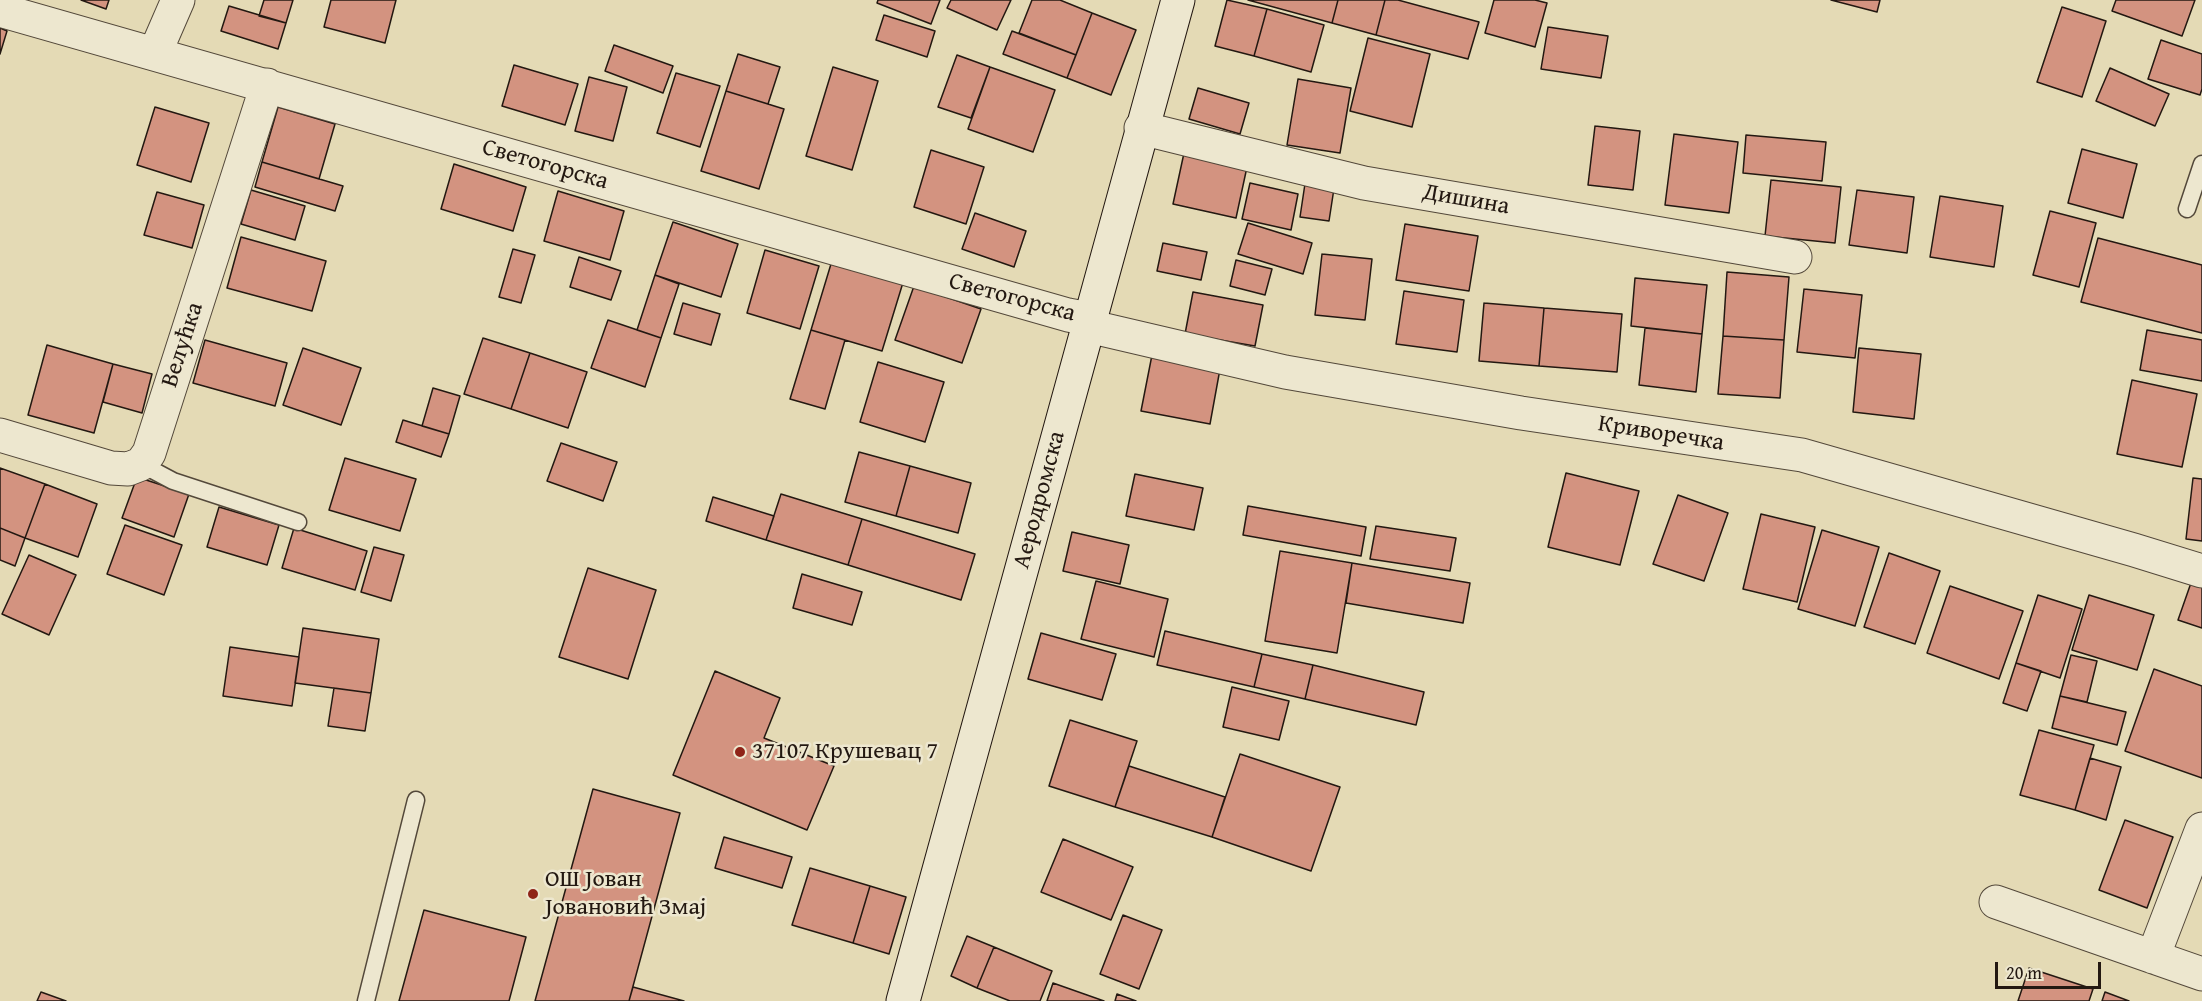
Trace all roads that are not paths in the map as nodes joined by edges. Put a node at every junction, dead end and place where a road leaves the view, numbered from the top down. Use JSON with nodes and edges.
{"nodes":[{"id":1,"x":178,"y":0,"type":"edge"},
{"id":2,"x":1178,"y":0,"type":"edge"},
{"id":3,"x":0,"y":9,"type":"edge"},
{"id":4,"x":155,"y":53,"type":"junction"},
{"id":5,"x":267,"y":85,"type":"junction"},
{"id":6,"x":1141,"y":128,"type":"junction"},
{"id":7,"x":2202,"y":164,"type":"edge"},
{"id":8,"x":2187,"y":209,"type":"dead end"},
{"id":9,"x":1795,"y":257,"type":"dead end"},
{"id":10,"x":1096,"y":326,"type":"junction"},
{"id":11,"x":0,"y":435,"type":"edge"},
{"id":12,"x":141,"y":464,"type":"junction"},
{"id":13,"x":298,"y":522,"type":"dead end"},
{"id":14,"x":2202,"y":571,"type":"edge"},
{"id":15,"x":417,"y":800,"type":"dead end"},
{"id":16,"x":2202,"y":829,"type":"edge"},
{"id":17,"x":1996,"y":902,"type":"dead end"},
{"id":18,"x":2153,"y":957,"type":"junction"},
{"id":19,"x":2202,"y":974,"type":"edge"},
{"id":20,"x":910,"y":999,"type":"edge"},
{"id":21,"x":366,"y":1001,"type":"edge"}],
"edges":[{"from":1,"to":4,"type":"street"},
{"from":2,"to":6,"type":"street","name":"Аеродромска"},
{"from":3,"to":4,"type":"street","name":"Светогорска"},
{"from":4,"to":5,"type":"street","name":"Светогорска"},
{"from":5,"to":10,"type":"street","name":"Светогорска"},
{"from":5,"to":12,"type":"street","name":"Велућка"},
{"from":6,"to":9,"type":"street","name":"Дишина"},
{"from":6,"to":10,"type":"street","name":"Аеродромска"},
{"from":7,"to":8,"type":"lane"},
{"from":10,"to":14,"type":"street","name":"Криворечка"},
{"from":10,"to":20,"type":"street","name":"Аеродромска"},
{"from":11,"to":12,"type":"street"},
{"from":12,"to":13,"type":"lane"},
{"from":15,"to":21,"type":"lane"},
{"from":16,"to":18,"type":"street"},
{"from":17,"to":18,"type":"street"},
{"from":18,"to":19,"type":"street"}]}
